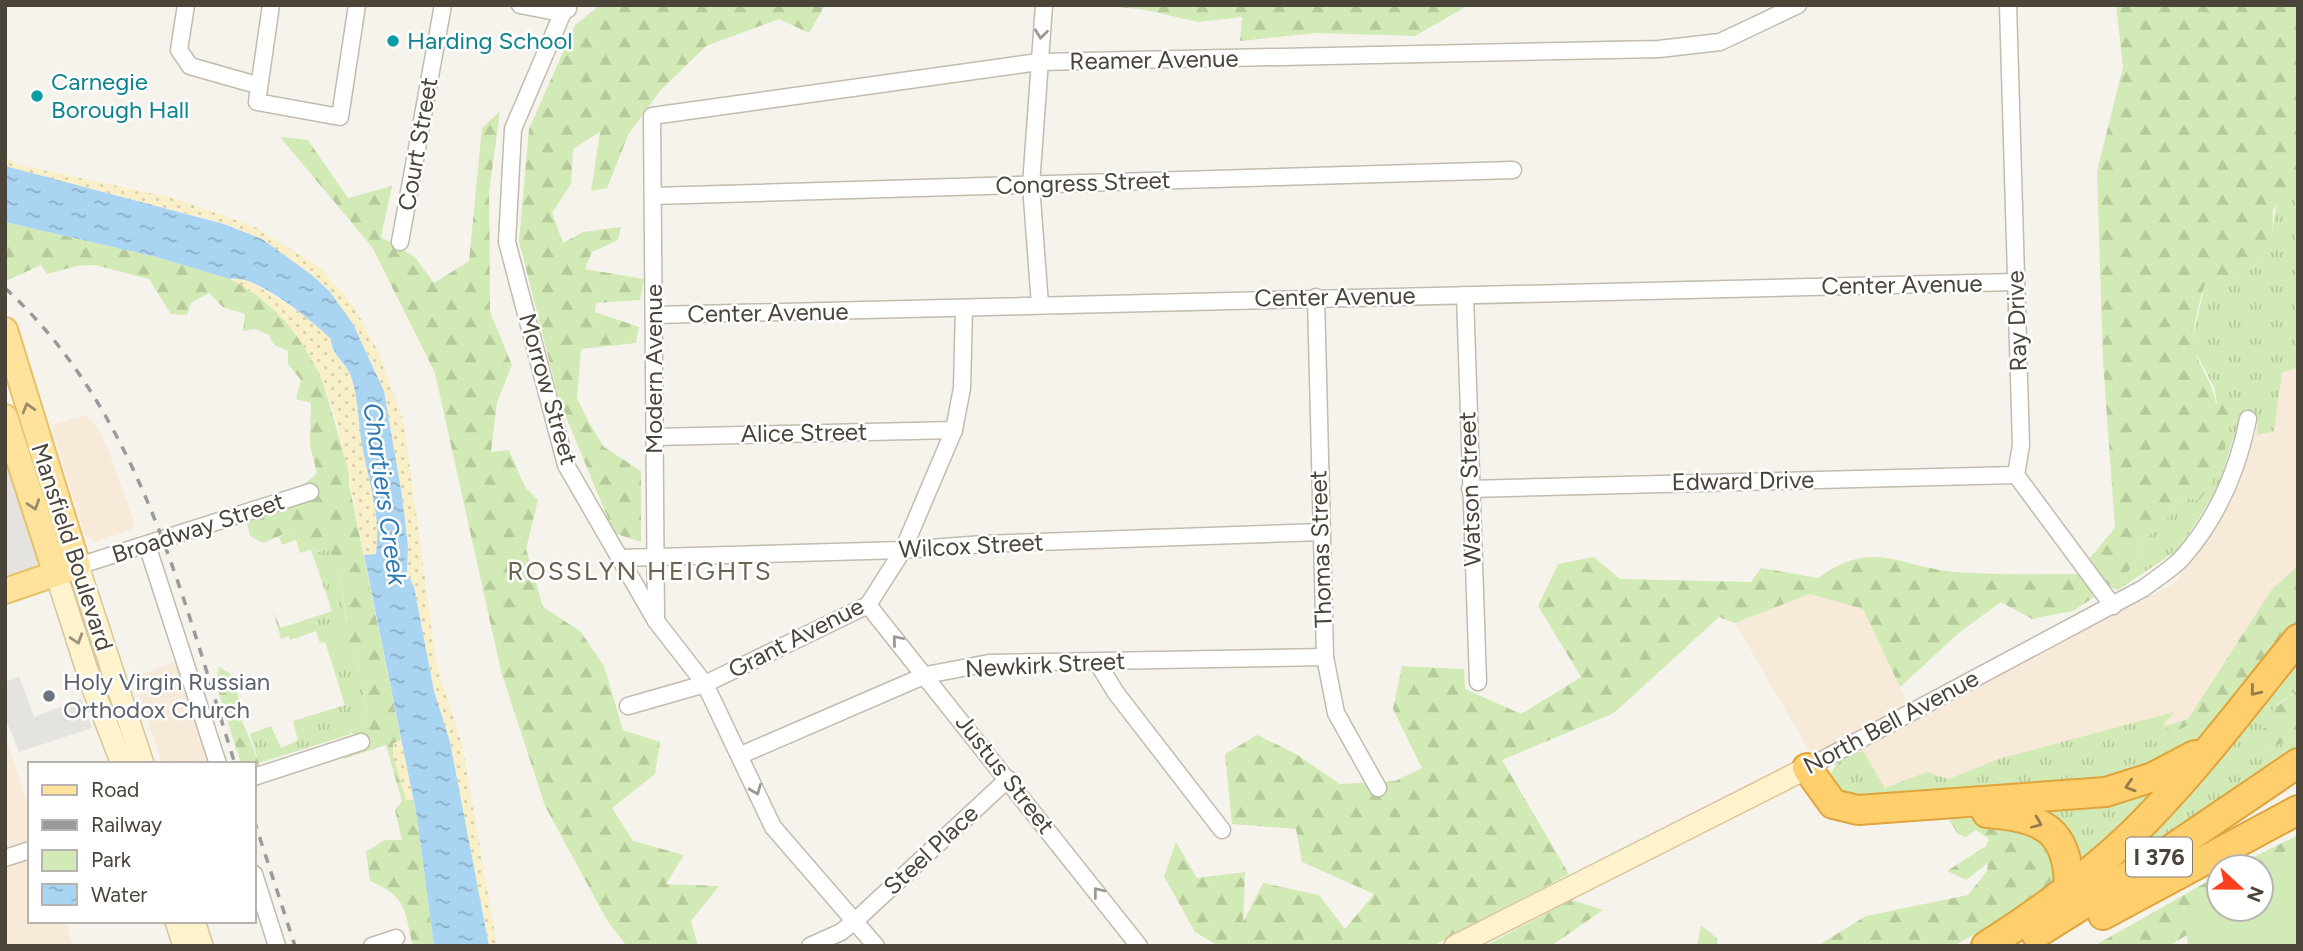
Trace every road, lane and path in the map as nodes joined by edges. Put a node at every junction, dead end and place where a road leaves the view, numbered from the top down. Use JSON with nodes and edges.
{"nodes":[{"id":1,"x":186,"y":5,"type":"edge"},
{"id":2,"x":271,"y":5,"type":"edge"},
{"id":3,"x":357,"y":5,"type":"edge"},
{"id":4,"x":443,"y":5,"type":"edge"},
{"id":5,"x":520,"y":5,"type":"edge"},
{"id":6,"x":576,"y":5,"type":"edge"},
{"id":7,"x":1044,"y":5,"type":"edge"},
{"id":8,"x":1797,"y":5,"type":"edge"},
{"id":9,"x":2008,"y":5,"type":"edge"},
{"id":10,"x":564,"y":9,"type":"edge"},
{"id":11,"x":1038,"y":62,"type":"junction"},
{"id":12,"x":257,"y":93,"type":"junction"},
{"id":13,"x":652,"y":116,"type":"joint"},
{"id":14,"x":1513,"y":170,"type":"dead end"},
{"id":15,"x":1031,"y":185,"type":"junction"},
{"id":16,"x":653,"y":196,"type":"junction"},
{"id":17,"x":400,"y":242,"type":"dead end"},
{"id":18,"x":2016,"y":282,"type":"junction"},
{"id":19,"x":1465,"y":295,"type":"junction"},
{"id":20,"x":1316,"y":297,"type":"junction"},
{"id":21,"x":1040,"y":305,"type":"junction"},
{"id":22,"x":964,"y":309,"type":"junction"},
{"id":23,"x":654,"y":315,"type":"junction"},
{"id":24,"x":5,"y":330,"type":"edge"},
{"id":25,"x":5,"y":417,"type":"edge"},
{"id":26,"x":2248,"y":419,"type":"dead end"},
{"id":27,"x":954,"y":430,"type":"junction"},
{"id":28,"x":654,"y":437,"type":"junction"},
{"id":29,"x":2016,"y":475,"type":"junction"},
{"id":30,"x":1470,"y":489,"type":"junction"},
{"id":31,"x":310,"y":492,"type":"dead end"},
{"id":32,"x":1322,"y":532,"type":"junction"},
{"id":33,"x":147,"y":545,"type":"junction"},
{"id":34,"x":903,"y":550,"type":"junction"},
{"id":35,"x":655,"y":556,"type":"junction"},
{"id":36,"x":620,"y":558,"type":"junction"},
{"id":37,"x":67,"y":570,"type":"junction"},
{"id":38,"x":5,"y":591,"type":"edge"},
{"id":39,"x":868,"y":605,"type":"junction"},
{"id":40,"x":2113,"y":606,"type":"junction"},
{"id":41,"x":656,"y":621,"type":"junction"},
{"id":42,"x":2298,"y":639,"type":"edge"},
{"id":43,"x":1325,"y":657,"type":"junction"},
{"id":44,"x":1097,"y":662,"type":"junction"},
{"id":45,"x":926,"y":675,"type":"junction"},
{"id":46,"x":1478,"y":682,"type":"dead end"},
{"id":47,"x":705,"y":684,"type":"junction"},
{"id":48,"x":628,"y":706,"type":"dead end"},
{"id":49,"x":361,"y":741,"type":"dead end"},
{"id":50,"x":2212,"y":744,"type":"junction"},
{"id":51,"x":741,"y":755,"type":"junction"},
{"id":52,"x":121,"y":762,"type":"edge"},
{"id":53,"x":142,"y":762,"type":"edge"},
{"id":54,"x":217,"y":762,"type":"edge"},
{"id":55,"x":2298,"y":763,"type":"edge"},
{"id":56,"x":1807,"y":768,"type":"junction"},
{"id":57,"x":256,"y":776,"type":"edge"},
{"id":58,"x":1008,"y":779,"type":"junction"},
{"id":59,"x":2298,"y":786,"type":"edge"},
{"id":60,"x":1378,"y":788,"type":"dead end"},
{"id":61,"x":2298,"y":810,"type":"edge"},
{"id":62,"x":1222,"y":830,"type":"dead end"},
{"id":63,"x":28,"y":851,"type":"edge"},
{"id":64,"x":5,"y":858,"type":"edge"},
{"id":65,"x":256,"y":880,"type":"edge"},
{"id":66,"x":2069,"y":890,"type":"junction"},
{"id":67,"x":2103,"y":915,"type":"junction"},
{"id":68,"x":855,"y":921,"type":"junction"},
{"id":69,"x":177,"y":923,"type":"edge"},
{"id":70,"x":195,"y":923,"type":"edge"},
{"id":71,"x":396,"y":938,"type":"dead end"},
{"id":72,"x":184,"y":946,"type":"edge"},
{"id":73,"x":202,"y":946,"type":"edge"},
{"id":74,"x":277,"y":946,"type":"edge"},
{"id":75,"x":372,"y":946,"type":"edge"},
{"id":76,"x":810,"y":946,"type":"edge"},
{"id":77,"x":876,"y":946,"type":"edge"},
{"id":78,"x":1139,"y":946,"type":"edge"},
{"id":79,"x":1455,"y":946,"type":"edge"},
{"id":80,"x":1986,"y":946,"type":"edge"},
{"id":81,"x":2017,"y":946,"type":"edge"},
{"id":82,"x":2053,"y":946,"type":"edge"}],
"edges":[{"from":1,"to":12,"type":"street"},
{"from":2,"to":12,"type":"street"},
{"from":3,"to":12,"type":"street"},
{"from":4,"to":17,"type":"street","name":"Court Street"},
{"from":5,"to":10,"type":"street"},
{"from":6,"to":10,"type":"street"},
{"from":7,"to":11,"type":"street","one_way":true},
{"from":8,"to":11,"type":"street","name":"Reamer Avenue"},
{"from":9,"to":18,"type":"street","name":"Ray Drive"},
{"from":10,"to":36,"type":"street","name":"Morrow Street"},
{"from":11,"to":13,"type":"street","name":"Reamer Avenue"},
{"from":11,"to":15,"type":"street"},
{"from":13,"to":16,"type":"street","name":"Modern Avenue"},
{"from":14,"to":15,"type":"street","name":"Congress Street"},
{"from":15,"to":16,"type":"street","name":"Congress Street"},
{"from":15,"to":21,"type":"street"},
{"from":16,"to":23,"type":"street","name":"Modern Avenue"},
{"from":18,"to":19,"type":"street","name":"Center Avenue"},
{"from":18,"to":29,"type":"street","name":"Ray Drive"},
{"from":19,"to":20,"type":"street","name":"Center Avenue"},
{"from":19,"to":30,"type":"street","name":"Watson Street"},
{"from":20,"to":21,"type":"street","name":"Center Avenue"},
{"from":20,"to":32,"type":"street","name":"Thomas Street"},
{"from":21,"to":22,"type":"street","name":"Center Avenue"},
{"from":22,"to":23,"type":"street","name":"Center Avenue"},
{"from":22,"to":27,"type":"street","name":"Grant Avenue"},
{"from":23,"to":28,"type":"street","name":"Modern Avenue"},
{"from":37,"to":24,"type":"main road","name":"Mansfield Boulevard","one_way":true},
{"from":25,"to":37,"type":"main road","name":"Mansfield Boulevard","one_way":true},
{"from":26,"to":40,"type":"street","name":"North Bell Avenue"},
{"from":27,"to":28,"type":"street","name":"Alice Street"},
{"from":27,"to":34,"type":"street","name":"Grant Avenue"},
{"from":28,"to":35,"type":"street","name":"Modern Avenue"},
{"from":29,"to":30,"type":"street","name":"Edward Drive"},
{"from":29,"to":40,"type":"street"},
{"from":30,"to":46,"type":"street","name":"Watson Street"},
{"from":31,"to":33,"type":"street","name":"Broadway Street"},
{"from":32,"to":34,"type":"street","name":"Wilcox Street"},
{"from":32,"to":43,"type":"street","name":"Thomas Street"},
{"from":33,"to":37,"type":"street","name":"Broadway Street"},
{"from":33,"to":54,"type":"street"},
{"from":34,"to":35,"type":"street","name":"Wilcox Street"},
{"from":34,"to":39,"type":"street","name":"Grant Avenue"},
{"from":35,"to":36,"type":"street","name":"Wilcox Street"},
{"from":35,"to":41,"type":"street","name":"Modern Avenue"},
{"from":36,"to":41,"type":"street","name":"Morrow Street"},
{"from":37,"to":38,"type":"main road","name":"Broadway Street"},
{"from":37,"to":52,"type":"main road","name":"Mansfield Boulevard","one_way":true},
{"from":37,"to":53,"type":"main road","name":"Mansfield Boulevard"},
{"from":45,"to":39,"type":"street","name":"Justus Street","one_way":true},
{"from":39,"to":47,"type":"street","name":"Grant Avenue"},
{"from":40,"to":56,"type":"street","name":"North Bell Avenue"},
{"from":41,"to":47,"type":"street","name":"Morrow Street"},
{"from":42,"to":50,"type":"highway","one_way":true},
{"from":43,"to":44,"type":"street","name":"Newkirk Street"},
{"from":43,"to":60,"type":"street","name":"Thomas Street"},
{"from":44,"to":45,"type":"street","name":"Newkirk Street"},
{"from":44,"to":62,"type":"street"},
{"from":45,"to":51,"type":"street","name":"Newkirk Street"},
{"from":45,"to":58,"type":"street","name":"Justus Street"},
{"from":47,"to":48,"type":"street","name":"Grant Avenue"},
{"from":47,"to":51,"type":"street","name":"Morrow Street"},
{"from":49,"to":57,"type":"street"},
{"from":50,"to":56,"type":"highway","one_way":true},
{"from":50,"to":66,"type":"highway"},
{"from":51,"to":68,"type":"street","name":"Morrow Street","one_way":true},
{"from":55,"to":81,"type":"highway","number":"I 376"},
{"from":56,"to":66,"type":"highway","one_way":true},
{"from":56,"to":79,"type":"main road","name":"North Bell Avenue"},
{"from":58,"to":68,"type":"street","name":"Steel Place"},
{"from":78,"to":58,"type":"street","name":"Justus Street","one_way":true},
{"from":59,"to":67,"type":"highway","number":"I 376"},
{"from":61,"to":67,"type":"highway"},
{"from":63,"to":64,"type":"street"},
{"from":65,"to":74,"type":"street"},
{"from":66,"to":80,"type":"highway"},
{"from":67,"to":82,"type":"highway","number":"I 376"},
{"from":68,"to":76,"type":"street","name":"Steel Place"},
{"from":68,"to":77,"type":"street","name":"Morrow Street"},
{"from":69,"to":72,"type":"main road"},
{"from":70,"to":73,"type":"main road"},
{"from":71,"to":75,"type":"street"}]}
